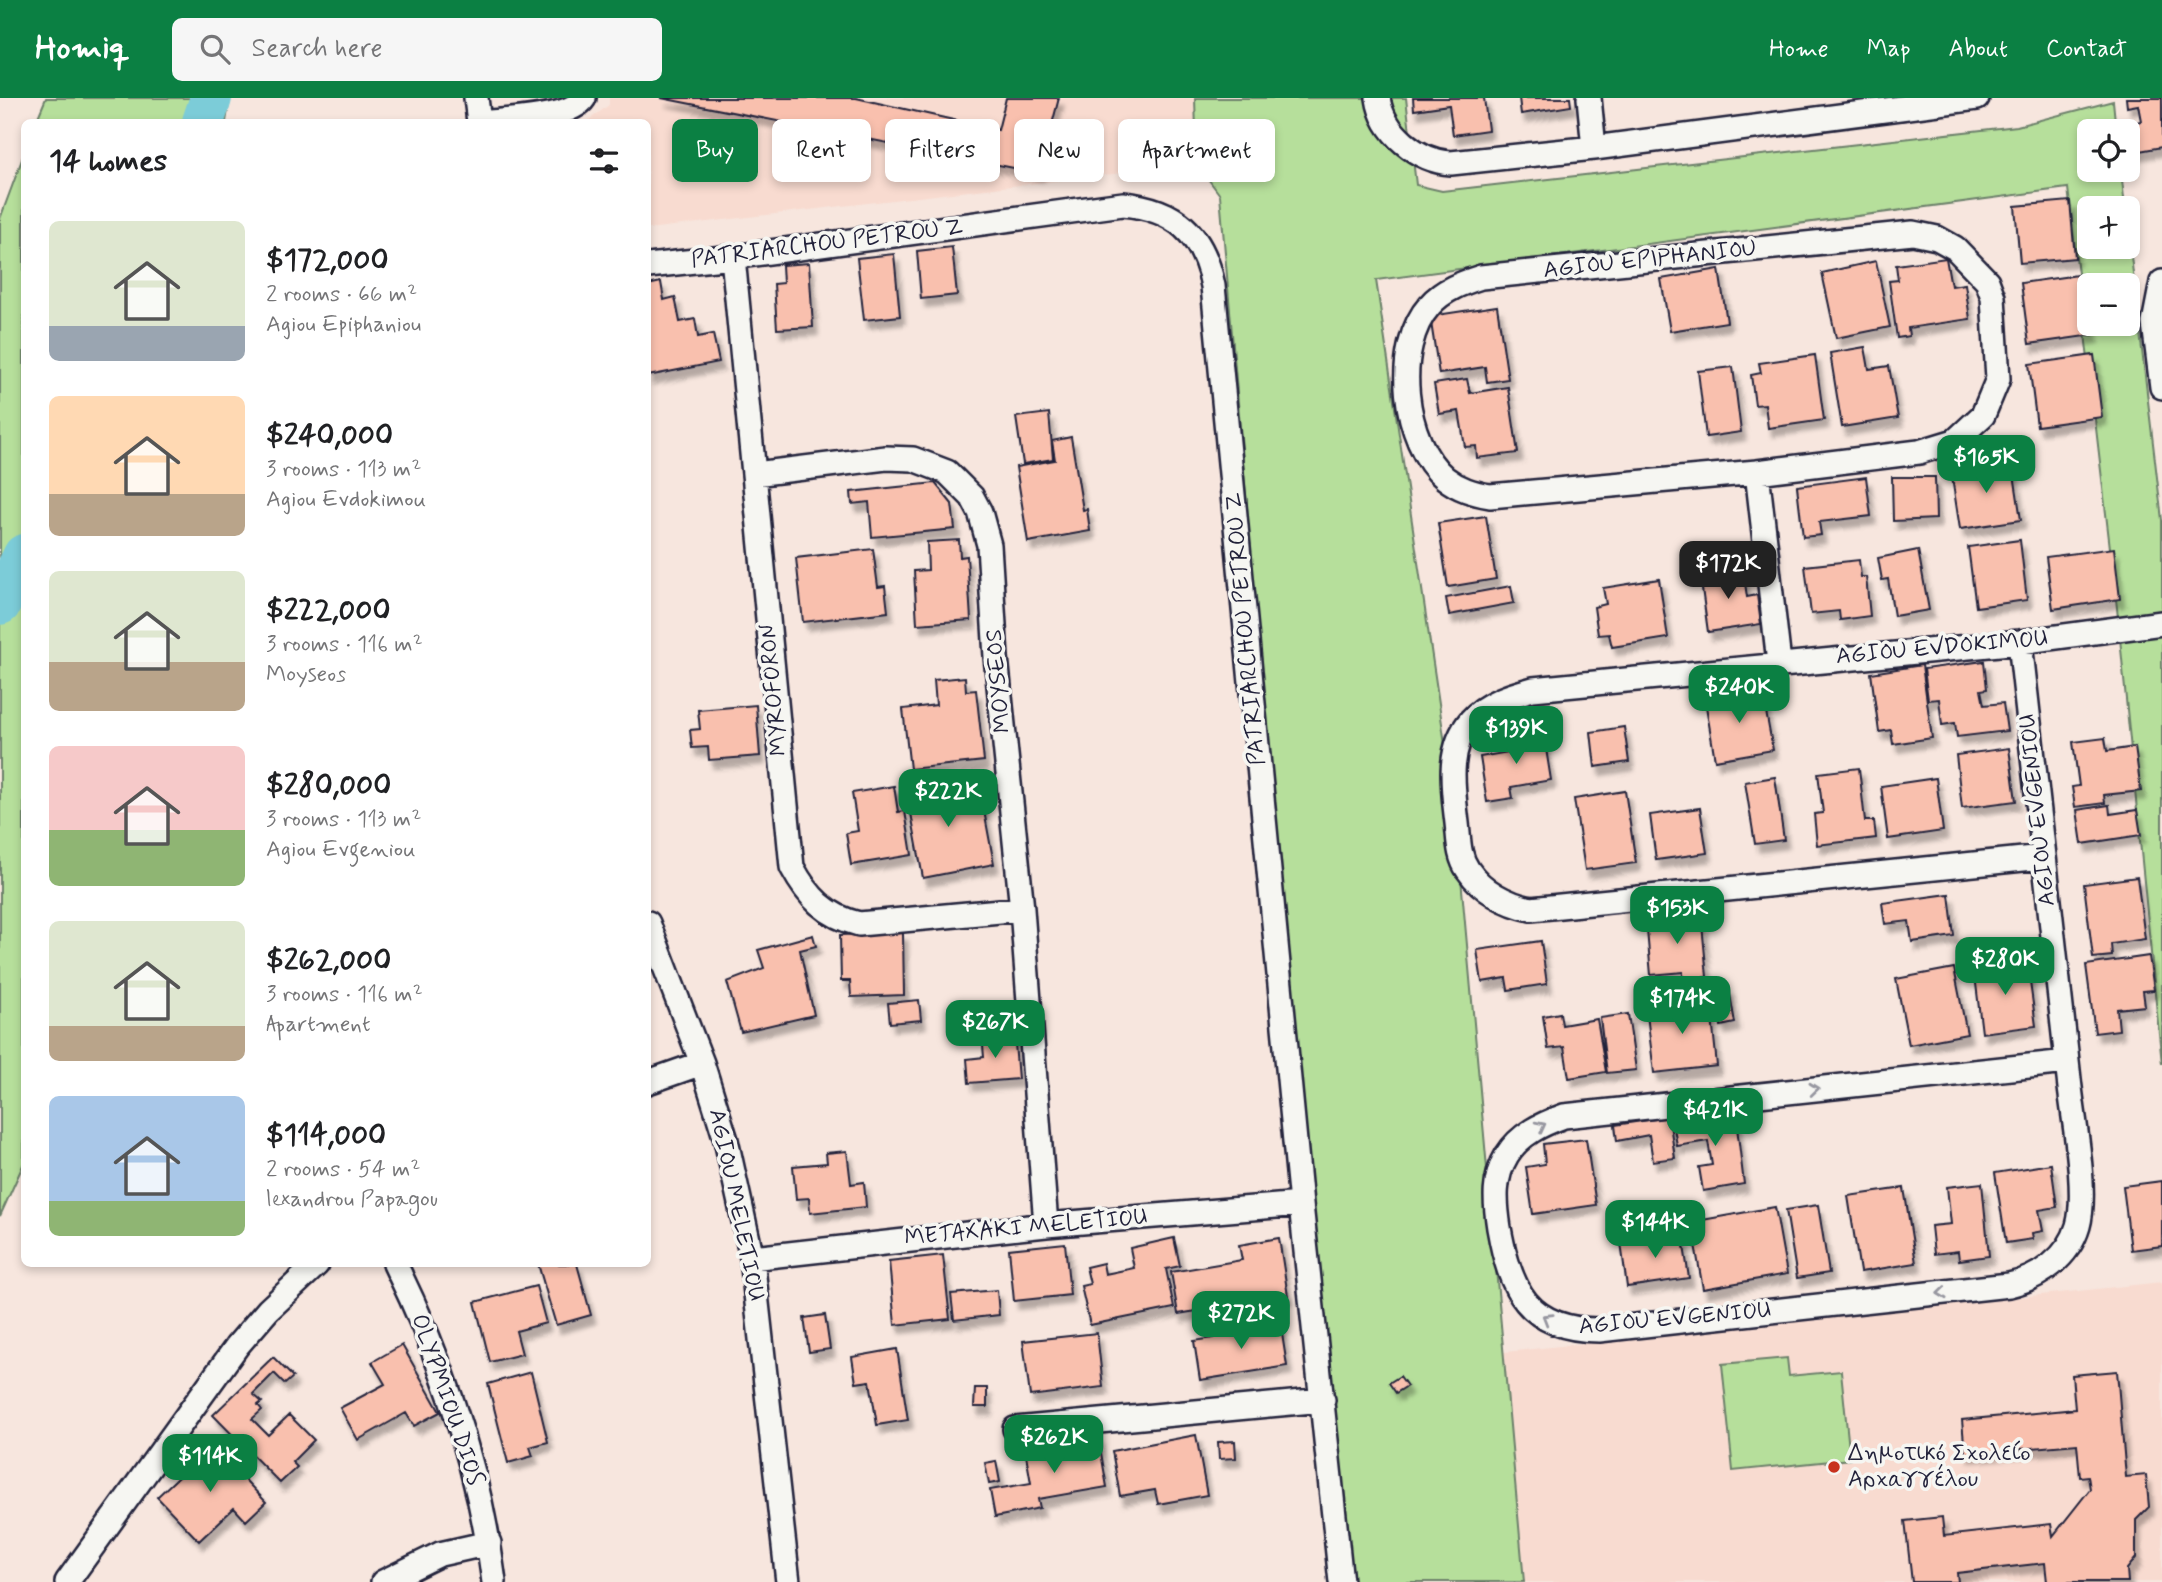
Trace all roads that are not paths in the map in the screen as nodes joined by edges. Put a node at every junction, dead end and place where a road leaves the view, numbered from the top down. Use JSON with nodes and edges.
{"nodes":[{"id":1,"x":476,"y":98,"type":"edge"},
{"id":2,"x":584,"y":98,"type":"edge"},
{"id":3,"x":1378,"y":98,"type":"edge"},
{"id":4,"x":1589,"y":98,"type":"edge"},
{"id":5,"x":1977,"y":98,"type":"edge"},
{"id":6,"x":1849,"y":107,"type":"edge"},
{"id":7,"x":479,"y":119,"type":"edge"},
{"id":8,"x":513,"y":119,"type":"edge"},
{"id":9,"x":1594,"y":148,"type":"junction"},
{"id":10,"x":733,"y":257,"type":"junction"},
{"id":11,"x":651,"y":266,"type":"edge"},
{"id":12,"x":2162,"y":282,"type":"edge"},
{"id":13,"x":2162,"y":387,"type":"edge"},
{"id":14,"x":1757,"y":472,"type":"junction"},
{"id":15,"x":754,"y":474,"type":"junction"},
{"id":16,"x":2162,"y":623,"type":"edge"},
{"id":17,"x":2020,"y":642,"type":"junction"},
{"id":18,"x":1779,"y":663,"type":"junction"},
{"id":19,"x":2043,"y":857,"type":"junction"},
{"id":20,"x":1023,"y":909,"type":"junction"},
{"id":21,"x":651,"y":931,"type":"edge"},
{"id":22,"x":2067,"y":1062,"type":"junction"},
{"id":23,"x":702,"y":1063,"type":"junction"},
{"id":24,"x":651,"y":1081,"type":"edge"},
{"id":25,"x":1301,"y":1204,"type":"junction"},
{"id":26,"x":1046,"y":1225,"type":"junction"},
{"id":27,"x":752,"y":1258,"type":"junction"},
{"id":28,"x":314,"y":1267,"type":"edge"},
{"id":29,"x":396,"y":1267,"type":"edge"},
{"id":30,"x":1323,"y":1400,"type":"junction"},
{"id":31,"x":1015,"y":1429,"type":"dead end"},
{"id":32,"x":489,"y":1543,"type":"junction"},
{"id":33,"x":67,"y":1582,"type":"edge"},
{"id":34,"x":383,"y":1582,"type":"edge"},
{"id":35,"x":494,"y":1582,"type":"edge"},
{"id":36,"x":788,"y":1582,"type":"edge"},
{"id":37,"x":1341,"y":1582,"type":"edge"}],
"edges":[{"from":1,"to":7,"type":"street"},
{"from":2,"to":8,"type":"street"},
{"from":3,"to":9,"type":"street"},
{"from":4,"to":9,"type":"street"},
{"from":5,"to":6,"type":"street"},
{"from":6,"to":9,"type":"street"},
{"from":10,"to":11,"type":"street","name":"PATRIARCHOU PETROU Z"},
{"from":10,"to":15,"type":"street","name":"MYROFORON"},
{"from":10,"to":25,"type":"street","name":"PATRIARCHOU PETROU Z"},
{"from":12,"to":13,"type":"street"},
{"from":14,"to":14,"type":"street","name":"AGIOU EPIPHANIOU"},
{"from":14,"to":18,"type":"street"},
{"from":15,"to":20,"type":"street","name":"MOYSEOS"},
{"from":15,"to":20,"type":"street","name":"MYROFORON"},
{"from":16,"to":17,"type":"street","name":"AGIOU EVDOKIMOU"},
{"from":17,"to":18,"type":"street","name":"AGIOU EVDOKIMOU"},
{"from":17,"to":19,"type":"street","name":"AGIOU EVGENIOU"},
{"from":18,"to":19,"type":"street","name":"AGIOU EVDOKIMOU"},
{"from":19,"to":22,"type":"street","name":"AGIOU EVGENIOU"},
{"from":20,"to":26,"type":"street","name":"MOYSEOS"},
{"from":21,"to":23,"type":"street","name":"AGIOU MELETIOU"},
{"from":22,"to":22,"type":"street","name":"AGIOU EVGENIOU","one_way":true},
{"from":23,"to":24,"type":"street"},
{"from":23,"to":27,"type":"street","name":"AGIOU MELETIOU"},
{"from":25,"to":26,"type":"street","name":"METAXAKI MELETIOU"},
{"from":25,"to":30,"type":"street","name":"PATRIARCHOU PETROU Z"},
{"from":26,"to":27,"type":"street","name":"METAXAKI MELETIOU"},
{"from":27,"to":36,"type":"street","name":"AGIOU MELETIOU"},
{"from":28,"to":33,"type":"street"},
{"from":29,"to":32,"type":"street","name":"OLYPMIOU DIOS"},
{"from":30,"to":31,"type":"street"},
{"from":30,"to":37,"type":"street","name":"PATRIARCHOU PETROU Z"},
{"from":32,"to":34,"type":"street"},
{"from":32,"to":35,"type":"street","name":"OLYPMIOU DIOS"}]}
